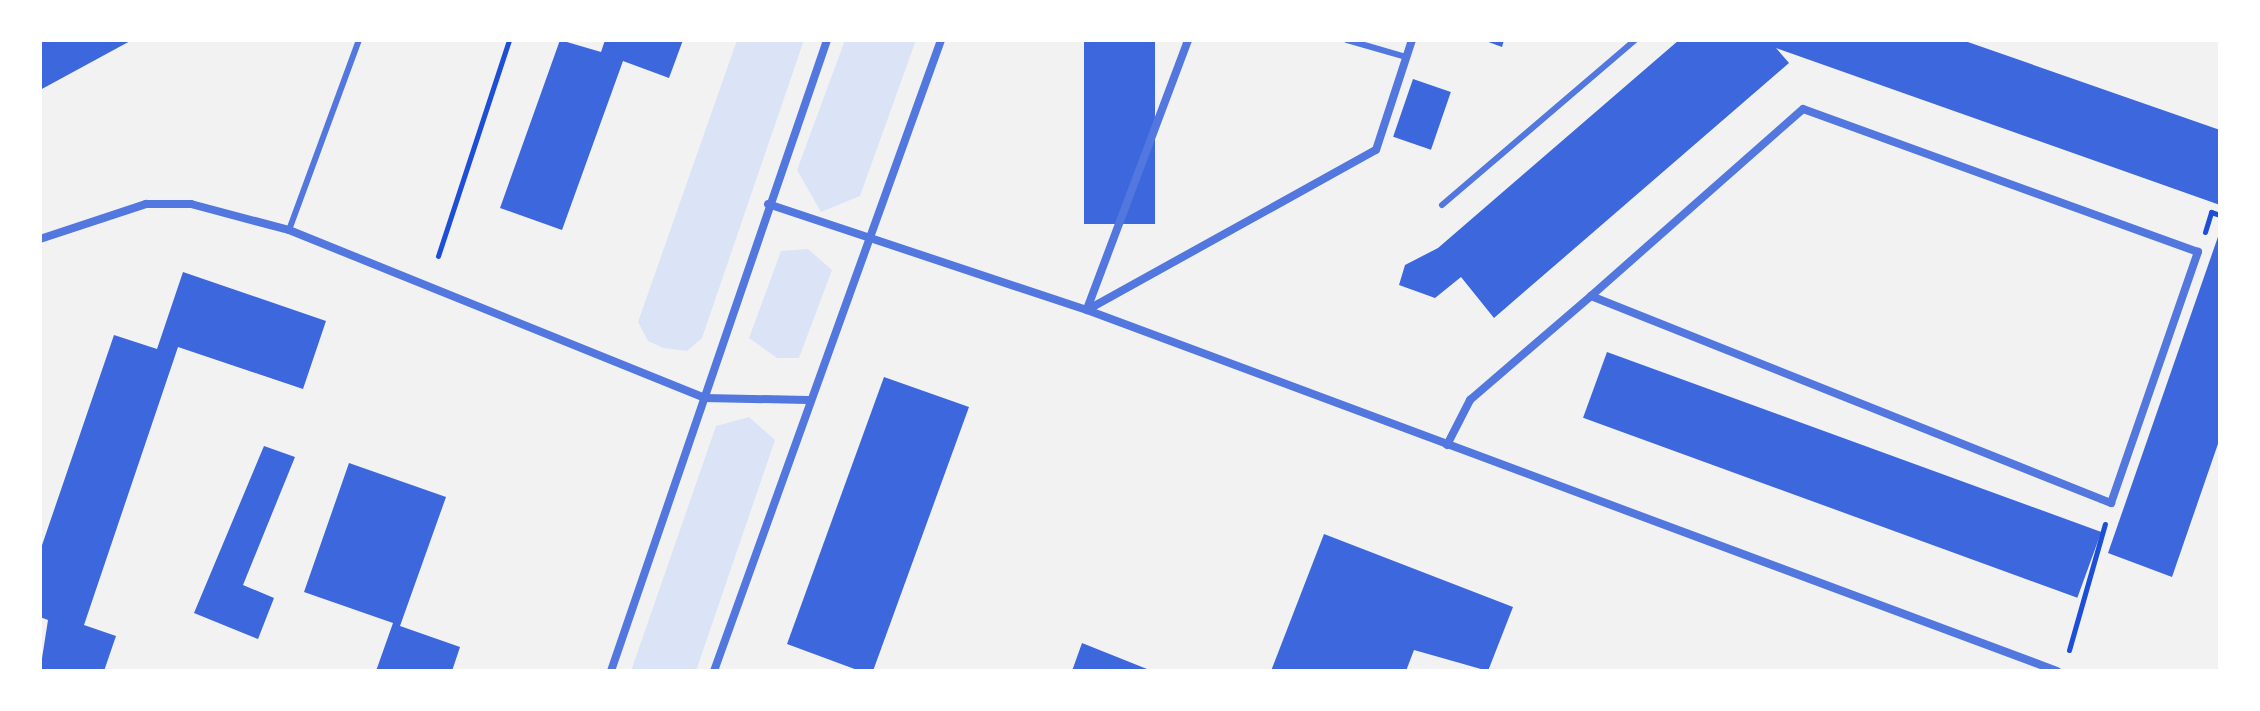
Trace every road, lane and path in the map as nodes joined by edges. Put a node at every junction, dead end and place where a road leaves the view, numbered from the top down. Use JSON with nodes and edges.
{"nodes":[{"id":1,"x":359,"y":40,"type":"edge"},
{"id":2,"x":509,"y":40,"type":"edge"},
{"id":3,"x":827,"y":40,"type":"edge"},
{"id":4,"x":941,"y":40,"type":"edge"},
{"id":5,"x":1188,"y":40,"type":"edge"},
{"id":6,"x":1347,"y":40,"type":"edge"},
{"id":7,"x":1412,"y":40,"type":"edge"},
{"id":8,"x":1635,"y":40,"type":"edge"},
{"id":9,"x":1406,"y":57,"type":"junction"},
{"id":10,"x":768,"y":204,"type":"junction"},
{"id":11,"x":1442,"y":205,"type":"dead end"},
{"id":12,"x":289,"y":230,"type":"junction"},
{"id":13,"x":40,"y":239,"type":"edge"},
{"id":14,"x":870,"y":240,"type":"junction"},
{"id":15,"x":438,"y":256,"type":"dead end"},
{"id":16,"x":1591,"y":296,"type":"junction"},
{"id":17,"x":1087,"y":310,"type":"junction"},
{"id":18,"x":704,"y":398,"type":"junction"},
{"id":19,"x":808,"y":400,"type":"junction"},
{"id":20,"x":1447,"y":445,"type":"junction"},
{"id":21,"x":2111,"y":503,"type":"junction"},
{"id":22,"x":2069,"y":650,"type":"dead end"},
{"id":23,"x":611,"y":671,"type":"edge"},
{"id":24,"x":714,"y":671,"type":"edge"},
{"id":25,"x":2057,"y":671,"type":"edge"}],
"edges":[{"from":1,"to":12,"type":"lane"},
{"from":2,"to":15,"type":"path"},
{"from":3,"to":10,"type":"street"},
{"from":4,"to":14,"type":"street"},
{"from":5,"to":17,"type":"street"},
{"from":6,"to":9,"type":"lane"},
{"from":7,"to":9,"type":"street"},
{"from":8,"to":11,"type":"lane"},
{"from":9,"to":17,"type":"street"},
{"from":10,"to":14,"type":"street"},
{"from":10,"to":18,"type":"street"},
{"from":12,"to":13,"type":"street"},
{"from":12,"to":18,"type":"street"},
{"from":14,"to":17,"type":"street"},
{"from":14,"to":19,"type":"street"},
{"from":16,"to":20,"type":"street"},
{"from":16,"to":21,"type":"street"},
{"from":16,"to":21,"type":"street"},
{"from":17,"to":20,"type":"street"},
{"from":18,"to":19,"type":"street"},
{"from":18,"to":23,"type":"street"},
{"from":19,"to":24,"type":"street"},
{"from":20,"to":25,"type":"street"},
{"from":21,"to":22,"type":"path"}]}
